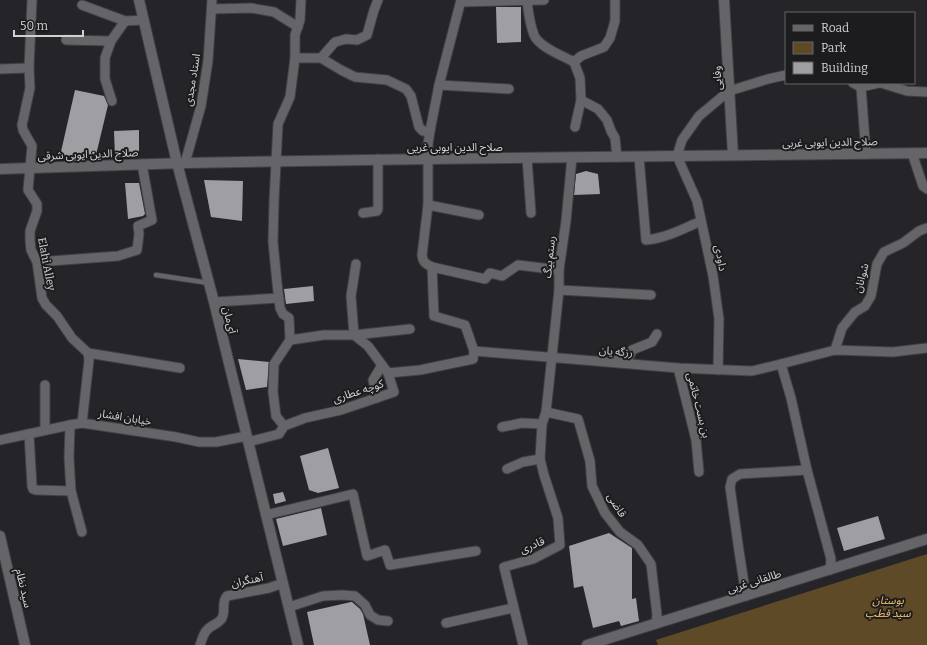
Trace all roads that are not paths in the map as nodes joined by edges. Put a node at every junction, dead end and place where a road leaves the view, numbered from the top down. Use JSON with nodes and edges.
{"nodes":[{"id":1,"x":32,"y":0,"type":"edge"},
{"id":2,"x":139,"y":0,"type":"edge"},
{"id":3,"x":301,"y":0,"type":"edge"},
{"id":4,"x":378,"y":0,"type":"edge"},
{"id":5,"x":544,"y":0,"type":"edge"},
{"id":6,"x":615,"y":0,"type":"edge"},
{"id":7,"x":724,"y":0,"type":"edge"},
{"id":8,"x":461,"y":1,"type":"edge"},
{"id":9,"x":527,"y":1,"type":"edge"},
{"id":10,"x":212,"y":4,"type":"edge"},
{"id":11,"x":82,"y":5,"type":"dead end"},
{"id":12,"x":144,"y":20,"type":"junction"},
{"id":13,"x":125,"y":21,"type":"junction"},
{"id":14,"x":298,"y":27,"type":"junction"},
{"id":15,"x":66,"y":40,"type":"dead end"},
{"id":16,"x":111,"y":41,"type":"junction"},
{"id":17,"x":295,"y":58,"type":"junction"},
{"id":18,"x":321,"y":58,"type":"junction"},
{"id":19,"x":574,"y":62,"type":"junction"},
{"id":20,"x":29,"y":68,"type":"junction"},
{"id":21,"x":0,"y":69,"type":"edge"},
{"id":22,"x":785,"y":76,"type":"edge"},
{"id":23,"x":868,"y":84,"type":"edge"},
{"id":24,"x":883,"y":84,"type":"edge"},
{"id":25,"x":439,"y":85,"type":"junction"},
{"id":26,"x":857,"y":85,"type":"edge"},
{"id":27,"x":509,"y":89,"type":"dead end"},
{"id":28,"x":729,"y":91,"type":"junction"},
{"id":29,"x":927,"y":92,"type":"edge"},
{"id":30,"x":581,"y":100,"type":"junction"},
{"id":31,"x":112,"y":101,"type":"dead end"},
{"id":32,"x":575,"y":128,"type":"dead end"},
{"id":33,"x":430,"y":131,"type":"junction"},
{"id":34,"x":912,"y":153,"type":"junction"},
{"id":35,"x":927,"y":153,"type":"edge"},
{"id":36,"x":866,"y":154,"type":"junction"},
{"id":37,"x":733,"y":155,"type":"junction"},
{"id":38,"x":677,"y":156,"type":"junction"},
{"id":39,"x":618,"y":157,"type":"junction"},
{"id":40,"x":639,"y":157,"type":"junction"},
{"id":41,"x":527,"y":158,"type":"junction"},
{"id":42,"x":572,"y":158,"type":"junction"},
{"id":43,"x":429,"y":159,"type":"junction"},
{"id":44,"x":378,"y":160,"type":"junction"},
{"id":45,"x":276,"y":161,"type":"junction"},
{"id":46,"x":181,"y":163,"type":"junction"},
{"id":47,"x":142,"y":164,"type":"junction"},
{"id":48,"x":30,"y":168,"type":"junction"},
{"id":49,"x":0,"y":169,"type":"edge"},
{"id":50,"x":927,"y":189,"type":"edge"},
{"id":51,"x":428,"y":205,"type":"junction"},
{"id":52,"x":363,"y":213,"type":"dead end"},
{"id":53,"x":531,"y":213,"type":"dead end"},
{"id":54,"x":479,"y":215,"type":"dead end"},
{"id":55,"x":702,"y":221,"type":"junction"},
{"id":56,"x":927,"y":228,"type":"edge"},
{"id":57,"x":37,"y":262,"type":"junction"},
{"id":58,"x":356,"y":264,"type":"dead end"},
{"id":59,"x":432,"y":267,"type":"junction"},
{"id":60,"x":559,"y":270,"type":"junction"},
{"id":61,"x":156,"y":275,"type":"dead end"},
{"id":62,"x":209,"y":283,"type":"junction"},
{"id":63,"x":559,"y":290,"type":"junction"},
{"id":64,"x":651,"y":295,"type":"dead end"},
{"id":65,"x":279,"y":298,"type":"junction"},
{"id":66,"x":214,"y":302,"type":"junction"},
{"id":67,"x":410,"y":329,"type":"dead end"},
{"id":68,"x":658,"y":334,"type":"dead end"},
{"id":69,"x":354,"y":335,"type":"junction"},
{"id":70,"x":290,"y":340,"type":"junction"},
{"id":71,"x":927,"y":348,"type":"edge"},
{"id":72,"x":834,"y":350,"type":"junction"},
{"id":73,"x":474,"y":351,"type":"junction"},
{"id":74,"x":88,"y":354,"type":"junction"},
{"id":75,"x":552,"y":358,"type":"junction"},
{"id":76,"x":609,"y":363,"type":"junction"},
{"id":77,"x":781,"y":364,"type":"junction"},
{"id":78,"x":382,"y":365,"type":"junction"},
{"id":79,"x":180,"y":368,"type":"dead end"},
{"id":80,"x":678,"y":368,"type":"junction"},
{"id":81,"x":718,"y":370,"type":"junction"},
{"id":82,"x":388,"y":374,"type":"junction"},
{"id":83,"x":45,"y":385,"type":"dead end"},
{"id":84,"x":377,"y":398,"type":"junction"},
{"id":85,"x":546,"y":412,"type":"junction"},
{"id":86,"x":82,"y":423,"type":"junction"},
{"id":87,"x":70,"y":424,"type":"junction"},
{"id":88,"x":542,"y":424,"type":"junction"},
{"id":89,"x":284,"y":426,"type":"junction"},
{"id":90,"x":502,"y":427,"type":"dead end"},
{"id":91,"x":45,"y":430,"type":"junction"},
{"id":92,"x":29,"y":434,"type":"junction"},
{"id":93,"x":247,"y":439,"type":"junction"},
{"id":94,"x":0,"y":440,"type":"edge"},
{"id":95,"x":540,"y":459,"type":"junction"},
{"id":96,"x":507,"y":469,"type":"dead end"},
{"id":97,"x":807,"y":470,"type":"junction"},
{"id":98,"x":699,"y":472,"type":"dead end"},
{"id":99,"x":71,"y":491,"type":"junction"},
{"id":100,"x":266,"y":515,"type":"junction"},
{"id":101,"x":82,"y":532,"type":"dead end"},
{"id":102,"x":0,"y":536,"type":"edge"},
{"id":103,"x":927,"y":539,"type":"edge"},
{"id":104,"x":476,"y":551,"type":"dead end"},
{"id":105,"x":830,"y":570,"type":"junction"},
{"id":106,"x":283,"y":583,"type":"junction"},
{"id":107,"x":746,"y":596,"type":"junction"},
{"id":108,"x":289,"y":607,"type":"junction"},
{"id":109,"x":513,"y":608,"type":"junction"},
{"id":110,"x":388,"y":621,"type":"dead end"},
{"id":111,"x":446,"y":623,"type":"dead end"},
{"id":112,"x":656,"y":624,"type":"junction"},
{"id":113,"x":25,"y":645,"type":"edge"},
{"id":114,"x":200,"y":645,"type":"edge"},
{"id":115,"x":298,"y":645,"type":"edge"},
{"id":116,"x":523,"y":645,"type":"edge"},
{"id":117,"x":587,"y":645,"type":"edge"}],
"edges":[{"from":1,"to":20,"type":"street","name":"Elahi Alley"},
{"from":2,"to":12,"type":"street","name":"آی‌مان"},
{"from":3,"to":14,"type":"street"},
{"from":4,"to":18,"type":"street"},
{"from":5,"to":9,"type":"street"},
{"from":6,"to":19,"type":"street"},
{"from":7,"to":28,"type":"street","name":"وفایی"},
{"from":8,"to":9,"type":"street"},
{"from":8,"to":25,"type":"street"},
{"from":9,"to":19,"type":"street"},
{"from":10,"to":14,"type":"street"},
{"from":10,"to":46,"type":"street","name":"استاد مجدی"},
{"from":11,"to":13,"type":"street"},
{"from":12,"to":13,"type":"street"},
{"from":12,"to":46,"type":"street","name":"آی‌مان"},
{"from":13,"to":16,"type":"street"},
{"from":14,"to":17,"type":"street"},
{"from":15,"to":16,"type":"street"},
{"from":16,"to":31,"type":"street"},
{"from":17,"to":18,"type":"street"},
{"from":17,"to":45,"type":"street"},
{"from":18,"to":33,"type":"street"},
{"from":19,"to":30,"type":"street"},
{"from":20,"to":21,"type":"street"},
{"from":20,"to":48,"type":"street","name":"Elahi Alley"},
{"from":22,"to":28,"type":"street"},
{"from":23,"to":26,"type":"street"},
{"from":24,"to":29,"type":"street"},
{"from":25,"to":27,"type":"street"},
{"from":25,"to":33,"type":"street"},
{"from":26,"to":36,"type":"street"},
{"from":28,"to":37,"type":"street","name":"وفایی"},
{"from":28,"to":38,"type":"street"},
{"from":30,"to":32,"type":"street"},
{"from":30,"to":39,"type":"street"},
{"from":33,"to":43,"type":"street"},
{"from":34,"to":35,"type":"street","name":"صلاح الدین ایوبی غربی"},
{"from":34,"to":36,"type":"street","name":"صلاح الدین ایوبی غربی"},
{"from":34,"to":50,"type":"street"},
{"from":36,"to":37,"type":"street","name":"صلاح الدین ایوبی غربی"},
{"from":37,"to":38,"type":"street","name":"صلاح الدین ایوبی غریی"},
{"from":38,"to":40,"type":"street","name":"صلاح الدین ایوبی غریی"},
{"from":38,"to":55,"type":"street","name":"داودی"},
{"from":39,"to":40,"type":"street","name":"صلاح الدین ایوبی غریی"},
{"from":39,"to":42,"type":"street","name":"صلاح الدین ایوبی غریی"},
{"from":40,"to":55,"type":"street"},
{"from":41,"to":42,"type":"street","name":"صلاح الدین ایوبی غریی"},
{"from":41,"to":43,"type":"street","name":"صلاح الدین ایوبی غریی"},
{"from":41,"to":53,"type":"street"},
{"from":42,"to":60,"type":"street","name":"رستم بیگ"},
{"from":43,"to":44,"type":"street","name":"صلاح الدین ایوبی غریی"},
{"from":43,"to":51,"type":"street"},
{"from":44,"to":45,"type":"street","name":"صلاح الدین ایوبی غریی"},
{"from":44,"to":52,"type":"street"},
{"from":45,"to":46,"type":"street","name":"صلاح الدین ایوبی غریی"},
{"from":45,"to":65,"type":"street"},
{"from":46,"to":47,"type":"street","name":"صلاح الدین ایوبی شرقی"},
{"from":46,"to":62,"type":"street","name":"آی‌مان"},
{"from":47,"to":48,"type":"street","name":"صلاح الدین ایوبی شرقی"},
{"from":47,"to":57,"type":"street"},
{"from":48,"to":49,"type":"street","name":"صلاح الدین ایوبی شرقی"},
{"from":48,"to":57,"type":"street","name":"Elahi Alley"},
{"from":51,"to":54,"type":"street"},
{"from":51,"to":59,"type":"street"},
{"from":55,"to":81,"type":"street","name":"داودی"},
{"from":56,"to":72,"type":"street","name":"شوانان"},
{"from":57,"to":74,"type":"street","name":"Elahi Alley"},
{"from":58,"to":69,"type":"street"},
{"from":59,"to":60,"type":"street"},
{"from":59,"to":73,"type":"street"},
{"from":60,"to":63,"type":"street","name":"رستم بیگ"},
{"from":61,"to":62,"type":"lane"},
{"from":62,"to":66,"type":"street","name":"آی‌مان"},
{"from":63,"to":64,"type":"street"},
{"from":63,"to":75,"type":"street","name":"رستم بیگ"},
{"from":65,"to":66,"type":"street"},
{"from":65,"to":70,"type":"street"},
{"from":66,"to":93,"type":"street","name":"آی‌مان"},
{"from":67,"to":69,"type":"street"},
{"from":68,"to":76,"type":"street"},
{"from":69,"to":70,"type":"street"},
{"from":69,"to":78,"type":"street"},
{"from":70,"to":89,"type":"street"},
{"from":71,"to":72,"type":"street","name":"رزگه یان"},
{"from":72,"to":77,"type":"street","name":"رزگه یان"},
{"from":73,"to":75,"type":"street","name":"رزگه یان"},
{"from":73,"to":82,"type":"street","name":"کوچه عطاری"},
{"from":74,"to":79,"type":"street"},
{"from":74,"to":86,"type":"street"},
{"from":75,"to":76,"type":"street","name":"رزگه یان"},
{"from":75,"to":85,"type":"street","name":"رستم بیگ"},
{"from":76,"to":80,"type":"street","name":"رزگه یان"},
{"from":77,"to":81,"type":"street","name":"رزگه یان"},
{"from":77,"to":97,"type":"street"},
{"from":78,"to":82,"type":"street"},
{"from":78,"to":84,"type":"street"},
{"from":80,"to":81,"type":"street","name":"رزگه یان"},
{"from":80,"to":98,"type":"street","name":"بن بست خاتمی"},
{"from":82,"to":84,"type":"street","name":"کوچه عطاری"},
{"from":83,"to":91,"type":"street"},
{"from":84,"to":89,"type":"street","name":"کوچه عطاری"},
{"from":85,"to":88,"type":"street","name":"قادری"},
{"from":85,"to":112,"type":"street","name":"قاضی"},
{"from":86,"to":87,"type":"street","name":"خیابان افشار"},
{"from":86,"to":93,"type":"street","name":"خیابان افشار"},
{"from":87,"to":91,"type":"street","name":"خیابان افشار"},
{"from":87,"to":99,"type":"street"},
{"from":88,"to":90,"type":"street"},
{"from":88,"to":95,"type":"street","name":"قادری"},
{"from":89,"to":93,"type":"street","name":"کوچه عطاری"},
{"from":91,"to":92,"type":"street","name":"خیابان افشار"},
{"from":92,"to":94,"type":"street","name":"خیابان افشار"},
{"from":92,"to":99,"type":"street"},
{"from":93,"to":100,"type":"street","name":"آی‌مان"},
{"from":95,"to":96,"type":"street"},
{"from":95,"to":109,"type":"street","name":"قادری"},
{"from":97,"to":105,"type":"street"},
{"from":97,"to":107,"type":"street"},
{"from":99,"to":101,"type":"street"},
{"from":100,"to":104,"type":"street"},
{"from":100,"to":106,"type":"street","name":"آی‌مان"},
{"from":102,"to":113,"type":"street","name":"سید نظام"},
{"from":103,"to":105,"type":"street","name":"طالقانی غربی"},
{"from":105,"to":107,"type":"street","name":"طالقانی غربی"},
{"from":106,"to":108,"type":"street","name":"آی‌مان"},
{"from":106,"to":114,"type":"street","name":"آهنگران"},
{"from":107,"to":112,"type":"street","name":"طالقانی غربی"},
{"from":108,"to":110,"type":"street"},
{"from":108,"to":115,"type":"street","name":"آی‌مان"},
{"from":109,"to":111,"type":"street"},
{"from":109,"to":116,"type":"street","name":"قادری"},
{"from":112,"to":117,"type":"street","name":"طالقانی غربی"}]}
